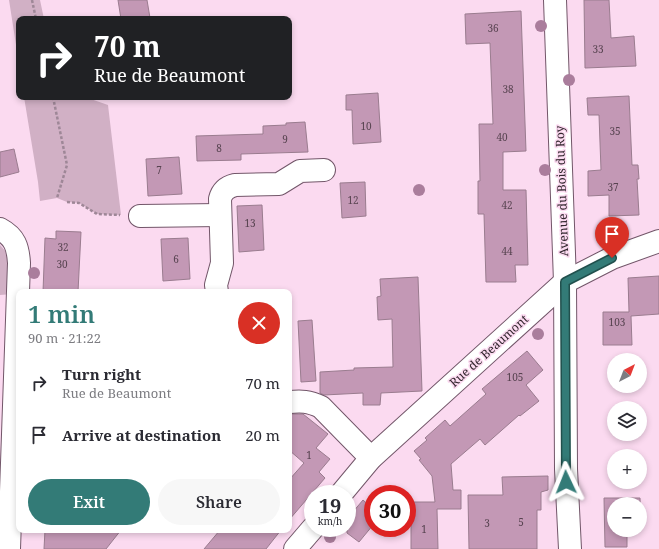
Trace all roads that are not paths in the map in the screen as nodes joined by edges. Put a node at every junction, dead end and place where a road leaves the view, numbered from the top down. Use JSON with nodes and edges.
{"nodes":[{"id":1,"x":555,"y":0,"type":"edge"},
{"id":2,"x":324,"y":170,"type":"dead end"},
{"id":3,"x":220,"y":215,"type":"junction"},
{"id":4,"x":140,"y":216,"type":"road end"},
{"id":5,"x":2,"y":230,"type":"edge"},
{"id":6,"x":659,"y":241,"type":"edge"},
{"id":7,"x":565,"y":282,"type":"junction"},
{"id":8,"x":18,"y":289,"type":"edge"},
{"id":9,"x":217,"y":289,"type":"edge"},
{"id":10,"x":16,"y":349,"type":"edge"},
{"id":11,"x":292,"y":402,"type":"edge"},
{"id":12,"x":371,"y":458,"type":"junction"},
{"id":13,"x":349,"y":485,"type":"edge"},
{"id":14,"x":305,"y":537,"type":"edge"},
{"id":15,"x":9,"y":549,"type":"edge"},
{"id":16,"x":295,"y":549,"type":"edge"},
{"id":17,"x":570,"y":549,"type":"edge"}],
"edges":[{"from":1,"to":7,"type":"street","name":"Avenue du Bois du Roy"},
{"from":2,"to":3,"type":"street"},
{"from":3,"to":4,"type":"street"},
{"from":3,"to":9,"type":"street"},
{"from":5,"to":8,"type":"street"},
{"from":6,"to":7,"type":"street","name":"Rue de Beaumont"},
{"from":7,"to":12,"type":"street","name":"Rue de Beaumont"},
{"from":7,"to":17,"type":"street","name":"Avenue du Bois du Roy"},
{"from":10,"to":15,"type":"street"},
{"from":11,"to":12,"type":"street"},
{"from":12,"to":13,"type":"street","name":"Rue de Beaumont"},
{"from":14,"to":16,"type":"street"}]}
